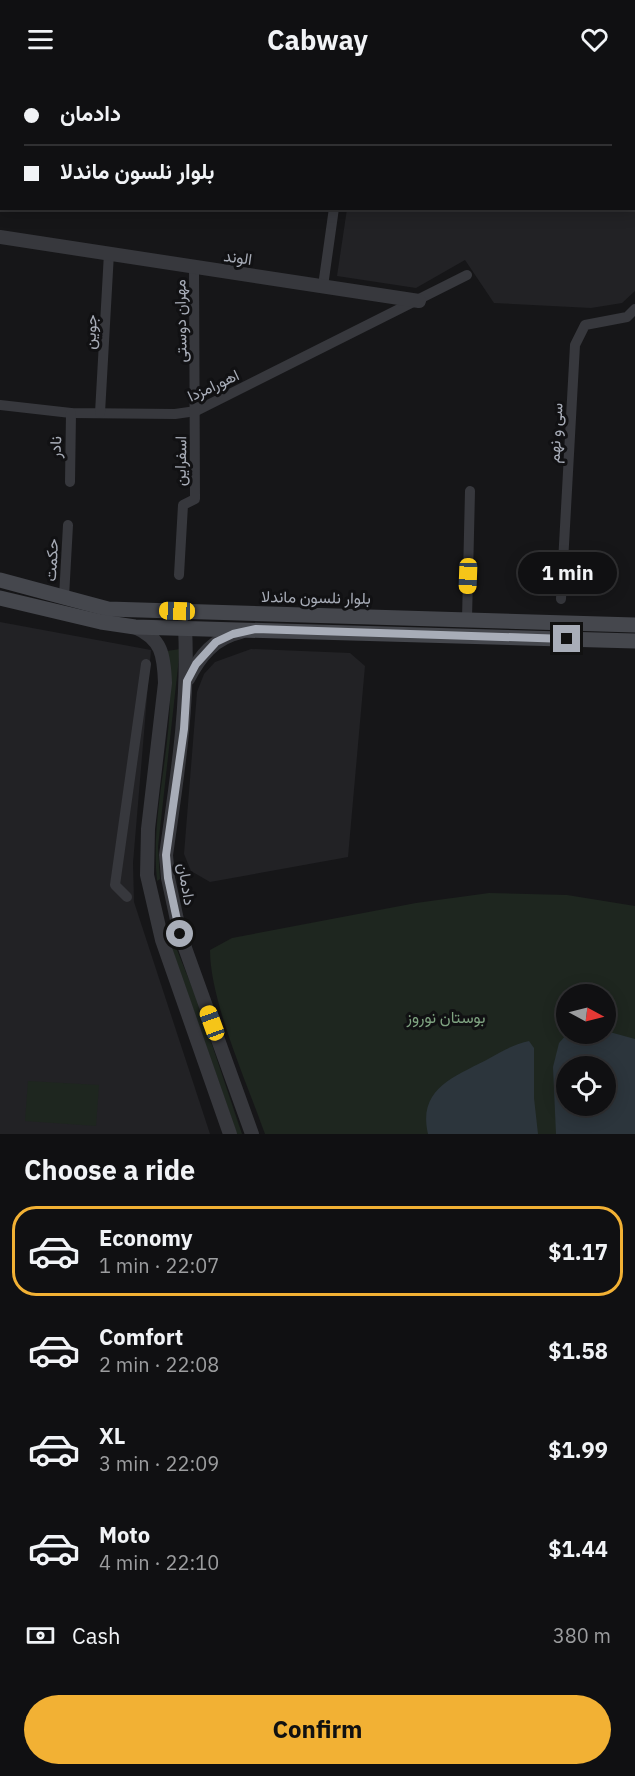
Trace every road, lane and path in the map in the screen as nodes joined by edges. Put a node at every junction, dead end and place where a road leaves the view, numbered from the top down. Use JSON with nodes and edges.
{"nodes":[{"id":1,"x":334,"y":210,"type":"edge"},
{"id":2,"x":0,"y":237,"type":"edge"},
{"id":3,"x":109,"y":253,"type":"junction"},
{"id":4,"x":194,"y":267,"type":"junction"},
{"id":5,"x":467,"y":275,"type":"dead end"},
{"id":6,"x":323,"y":286,"type":"junction"},
{"id":7,"x":419,"y":301,"type":"junction"},
{"id":8,"x":635,"y":309,"type":"edge"},
{"id":9,"x":0,"y":405,"type":"edge"},
{"id":10,"x":196,"y":411,"type":"junction"},
{"id":11,"x":71,"y":413,"type":"junction"},
{"id":12,"x":100,"y":413,"type":"junction"},
{"id":13,"x":69,"y":482,"type":"dead end"},
{"id":14,"x":470,"y":491,"type":"dead end"},
{"id":15,"x":68,"y":525,"type":"dead end"},
{"id":16,"x":179,"y":575,"type":"dead end"},
{"id":17,"x":0,"y":580,"type":"edge"},
{"id":18,"x":0,"y":597,"type":"edge"},
{"id":19,"x":63,"y":597,"type":"junction"},
{"id":20,"x":561,"y":599,"type":"dead end"},
{"id":21,"x":108,"y":609,"type":"junction"},
{"id":22,"x":467,"y":619,"type":"junction"},
{"id":23,"x":635,"y":625,"type":"edge"},
{"id":24,"x":135,"y":627,"type":"junction"},
{"id":25,"x":185,"y":627,"type":"junction"},
{"id":26,"x":256,"y":629,"type":"junction"},
{"id":27,"x":635,"y":641,"type":"edge"},
{"id":28,"x":146,"y":664,"type":"dead end"},
{"id":29,"x":187,"y":681,"type":"junction"},
{"id":30,"x":127,"y":897,"type":"dead end"},
{"id":31,"x":174,"y":910,"type":"junction"},
{"id":32,"x":156,"y":913,"type":"junction"},
{"id":33,"x":230,"y":1134,"type":"edge"},
{"id":34,"x":252,"y":1134,"type":"edge"}],
"edges":[{"from":1,"to":6,"type":"street"},
{"from":2,"to":3,"type":"street","name":"الوند"},
{"from":3,"to":4,"type":"street","name":"الوند"},
{"from":3,"to":12,"type":"street","name":"جوین"},
{"from":4,"to":6,"type":"street","name":"الوند"},
{"from":4,"to":10,"type":"street","name":"مهران دوستی"},
{"from":5,"to":7,"type":"street"},
{"from":6,"to":7,"type":"street","name":"الوند"},
{"from":7,"to":10,"type":"street","name":"اهورامزدا"},
{"from":8,"to":20,"type":"street","name":"سی و نهم"},
{"from":9,"to":11,"type":"street","name":"اهورامزدا"},
{"from":10,"to":12,"type":"street","name":"اهورامزدا"},
{"from":10,"to":16,"type":"street","name":"اسفراین"},
{"from":11,"to":12,"type":"street","name":"اهورامزدا"},
{"from":11,"to":13,"type":"street","name":"نادر"},
{"from":14,"to":22,"type":"street"},
{"from":15,"to":19,"type":"street","name":"حکمت"},
{"from":17,"to":19,"type":"main road","name":"بلوار نلسون ماندلا"},
{"from":18,"to":24,"type":"main road","name":"بلوار نلسون ماندلا"},
{"from":19,"to":21,"type":"main road","name":"بلوار نلسون ماندلا"},
{"from":21,"to":22,"type":"main road","name":"بلوار نلسون ماندلا"},
{"from":21,"to":25,"type":"main road"},
{"from":22,"to":23,"type":"main road","name":"بلوار نلسون ماندلا"},
{"from":24,"to":25,"type":"main road","name":"بلوار نلسون ماندلا"},
{"from":24,"to":32,"type":"street"},
{"from":25,"to":26,"type":"main road","name":"بلوار نلسون ماندلا"},
{"from":25,"to":29,"type":"street","name":"دادمان"},
{"from":26,"to":27,"type":"main road","name":"بلوار نلسون ماندلا"},
{"from":26,"to":29,"type":"street"},
{"from":28,"to":30,"type":"street"},
{"from":29,"to":31,"type":"street","name":"دادمان"},
{"from":31,"to":32,"type":"street"},
{"from":31,"to":34,"type":"street","name":"دادمان"},
{"from":32,"to":33,"type":"street"}]}
